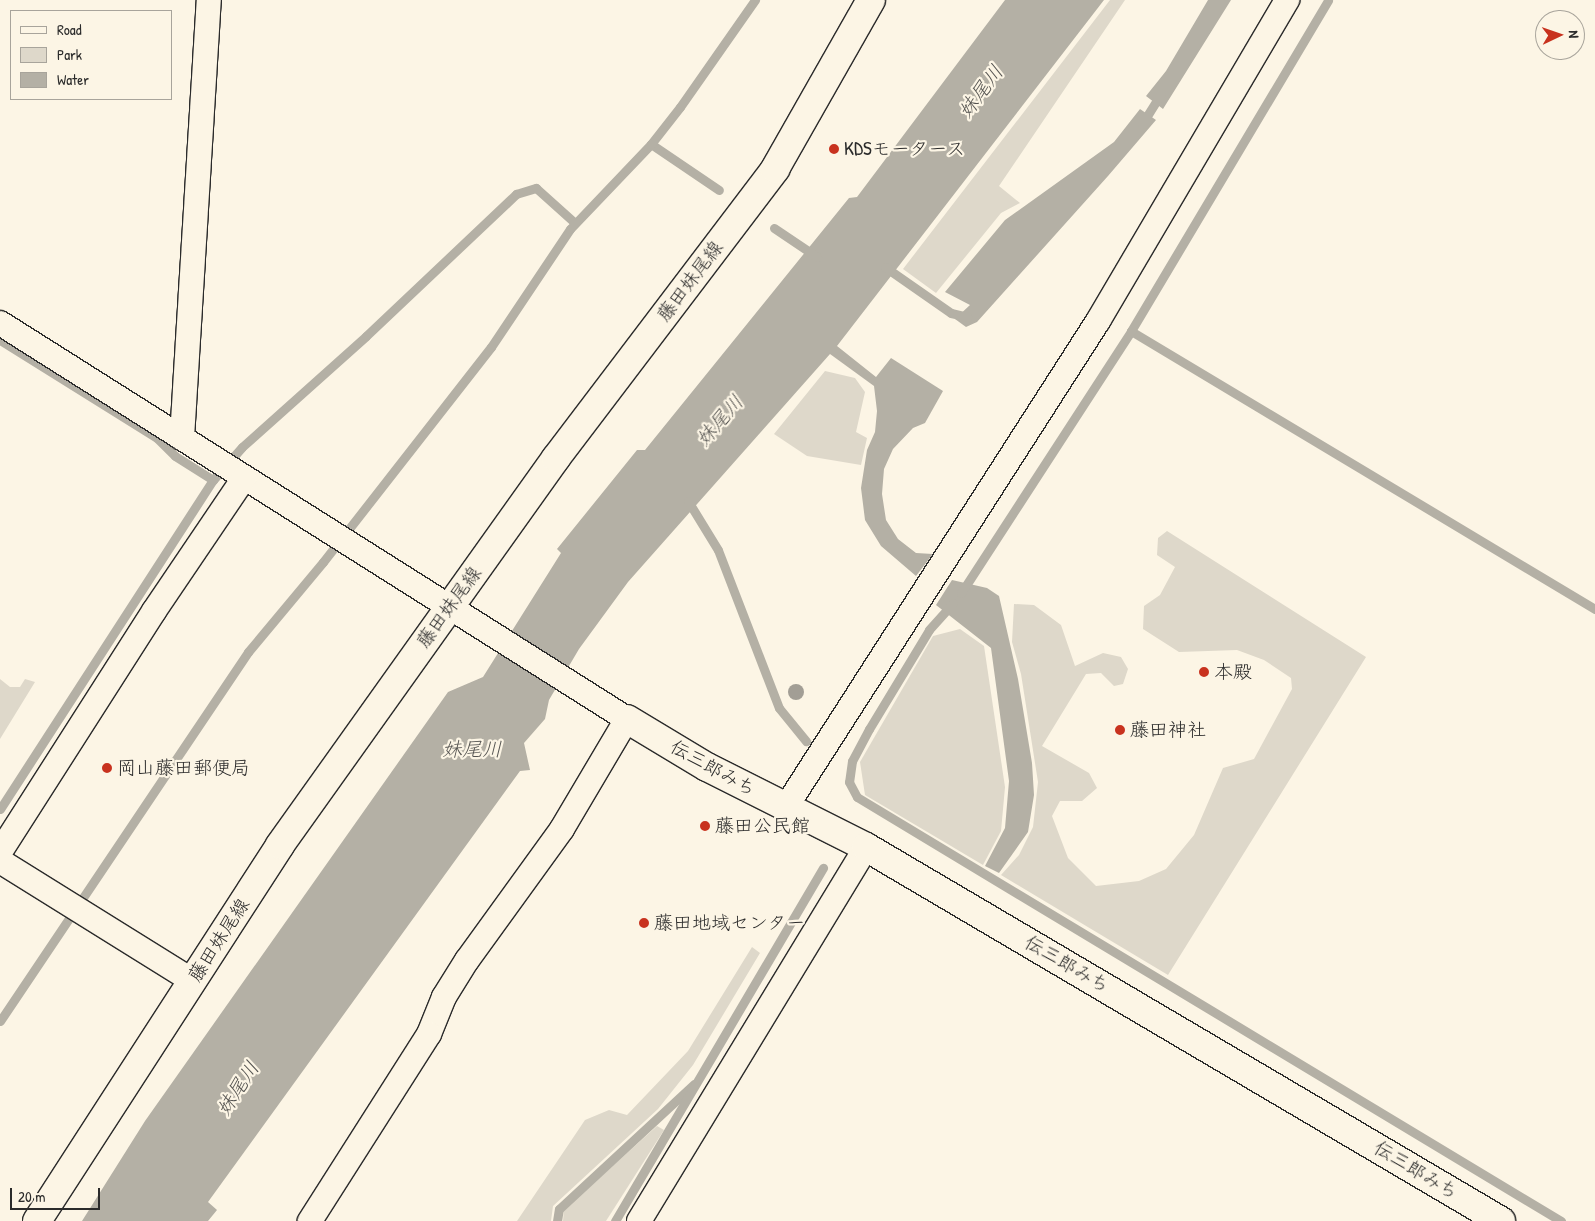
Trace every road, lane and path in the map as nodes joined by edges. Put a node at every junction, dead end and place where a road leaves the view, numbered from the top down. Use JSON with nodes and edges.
{"nodes":[{"id":1,"x":209,"y":0,"type":"edge"},
{"id":2,"x":871,"y":0,"type":"edge"},
{"id":3,"x":1287,"y":0,"type":"edge"},
{"id":4,"x":0,"y":322,"type":"edge"},
{"id":5,"x":182,"y":438,"type":"junction"},
{"id":6,"x":240,"y":475,"type":"junction"},
{"id":7,"x":450,"y":606,"type":"junction"},
{"id":8,"x":627,"y":719,"type":"junction"},
{"id":9,"x":786,"y":807,"type":"junction"},
{"id":10,"x":866,"y":847,"type":"junction"},
{"id":11,"x":0,"y":852,"type":"edge"},
{"id":12,"x":0,"y":861,"type":"edge"},
{"id":13,"x":192,"y":981,"type":"junction"},
{"id":14,"x":37,"y":1221,"type":"edge"},
{"id":15,"x":310,"y":1221,"type":"edge"},
{"id":16,"x":639,"y":1221,"type":"edge"},
{"id":17,"x":1501,"y":1221,"type":"edge"}],
"edges":[{"from":1,"to":5,"type":"street"},
{"from":2,"to":7,"type":"main road","name":"藤田妹尾線"},
{"from":3,"to":9,"type":"street"},
{"from":4,"to":5,"type":"street"},
{"from":5,"to":6,"type":"street"},
{"from":6,"to":7,"type":"street"},
{"from":6,"to":11,"type":"street"},
{"from":7,"to":8,"type":"street"},
{"from":7,"to":13,"type":"main road","name":"藤田妹尾線"},
{"from":8,"to":9,"type":"main road","name":"伝三郎みち"},
{"from":8,"to":15,"type":"street"},
{"from":9,"to":10,"type":"main road","name":"伝三郎みち"},
{"from":10,"to":16,"type":"street"},
{"from":10,"to":17,"type":"main road","name":"伝三郎みち"},
{"from":12,"to":13,"type":"street"},
{"from":13,"to":14,"type":"main road","name":"藤田妹尾線"}]}
